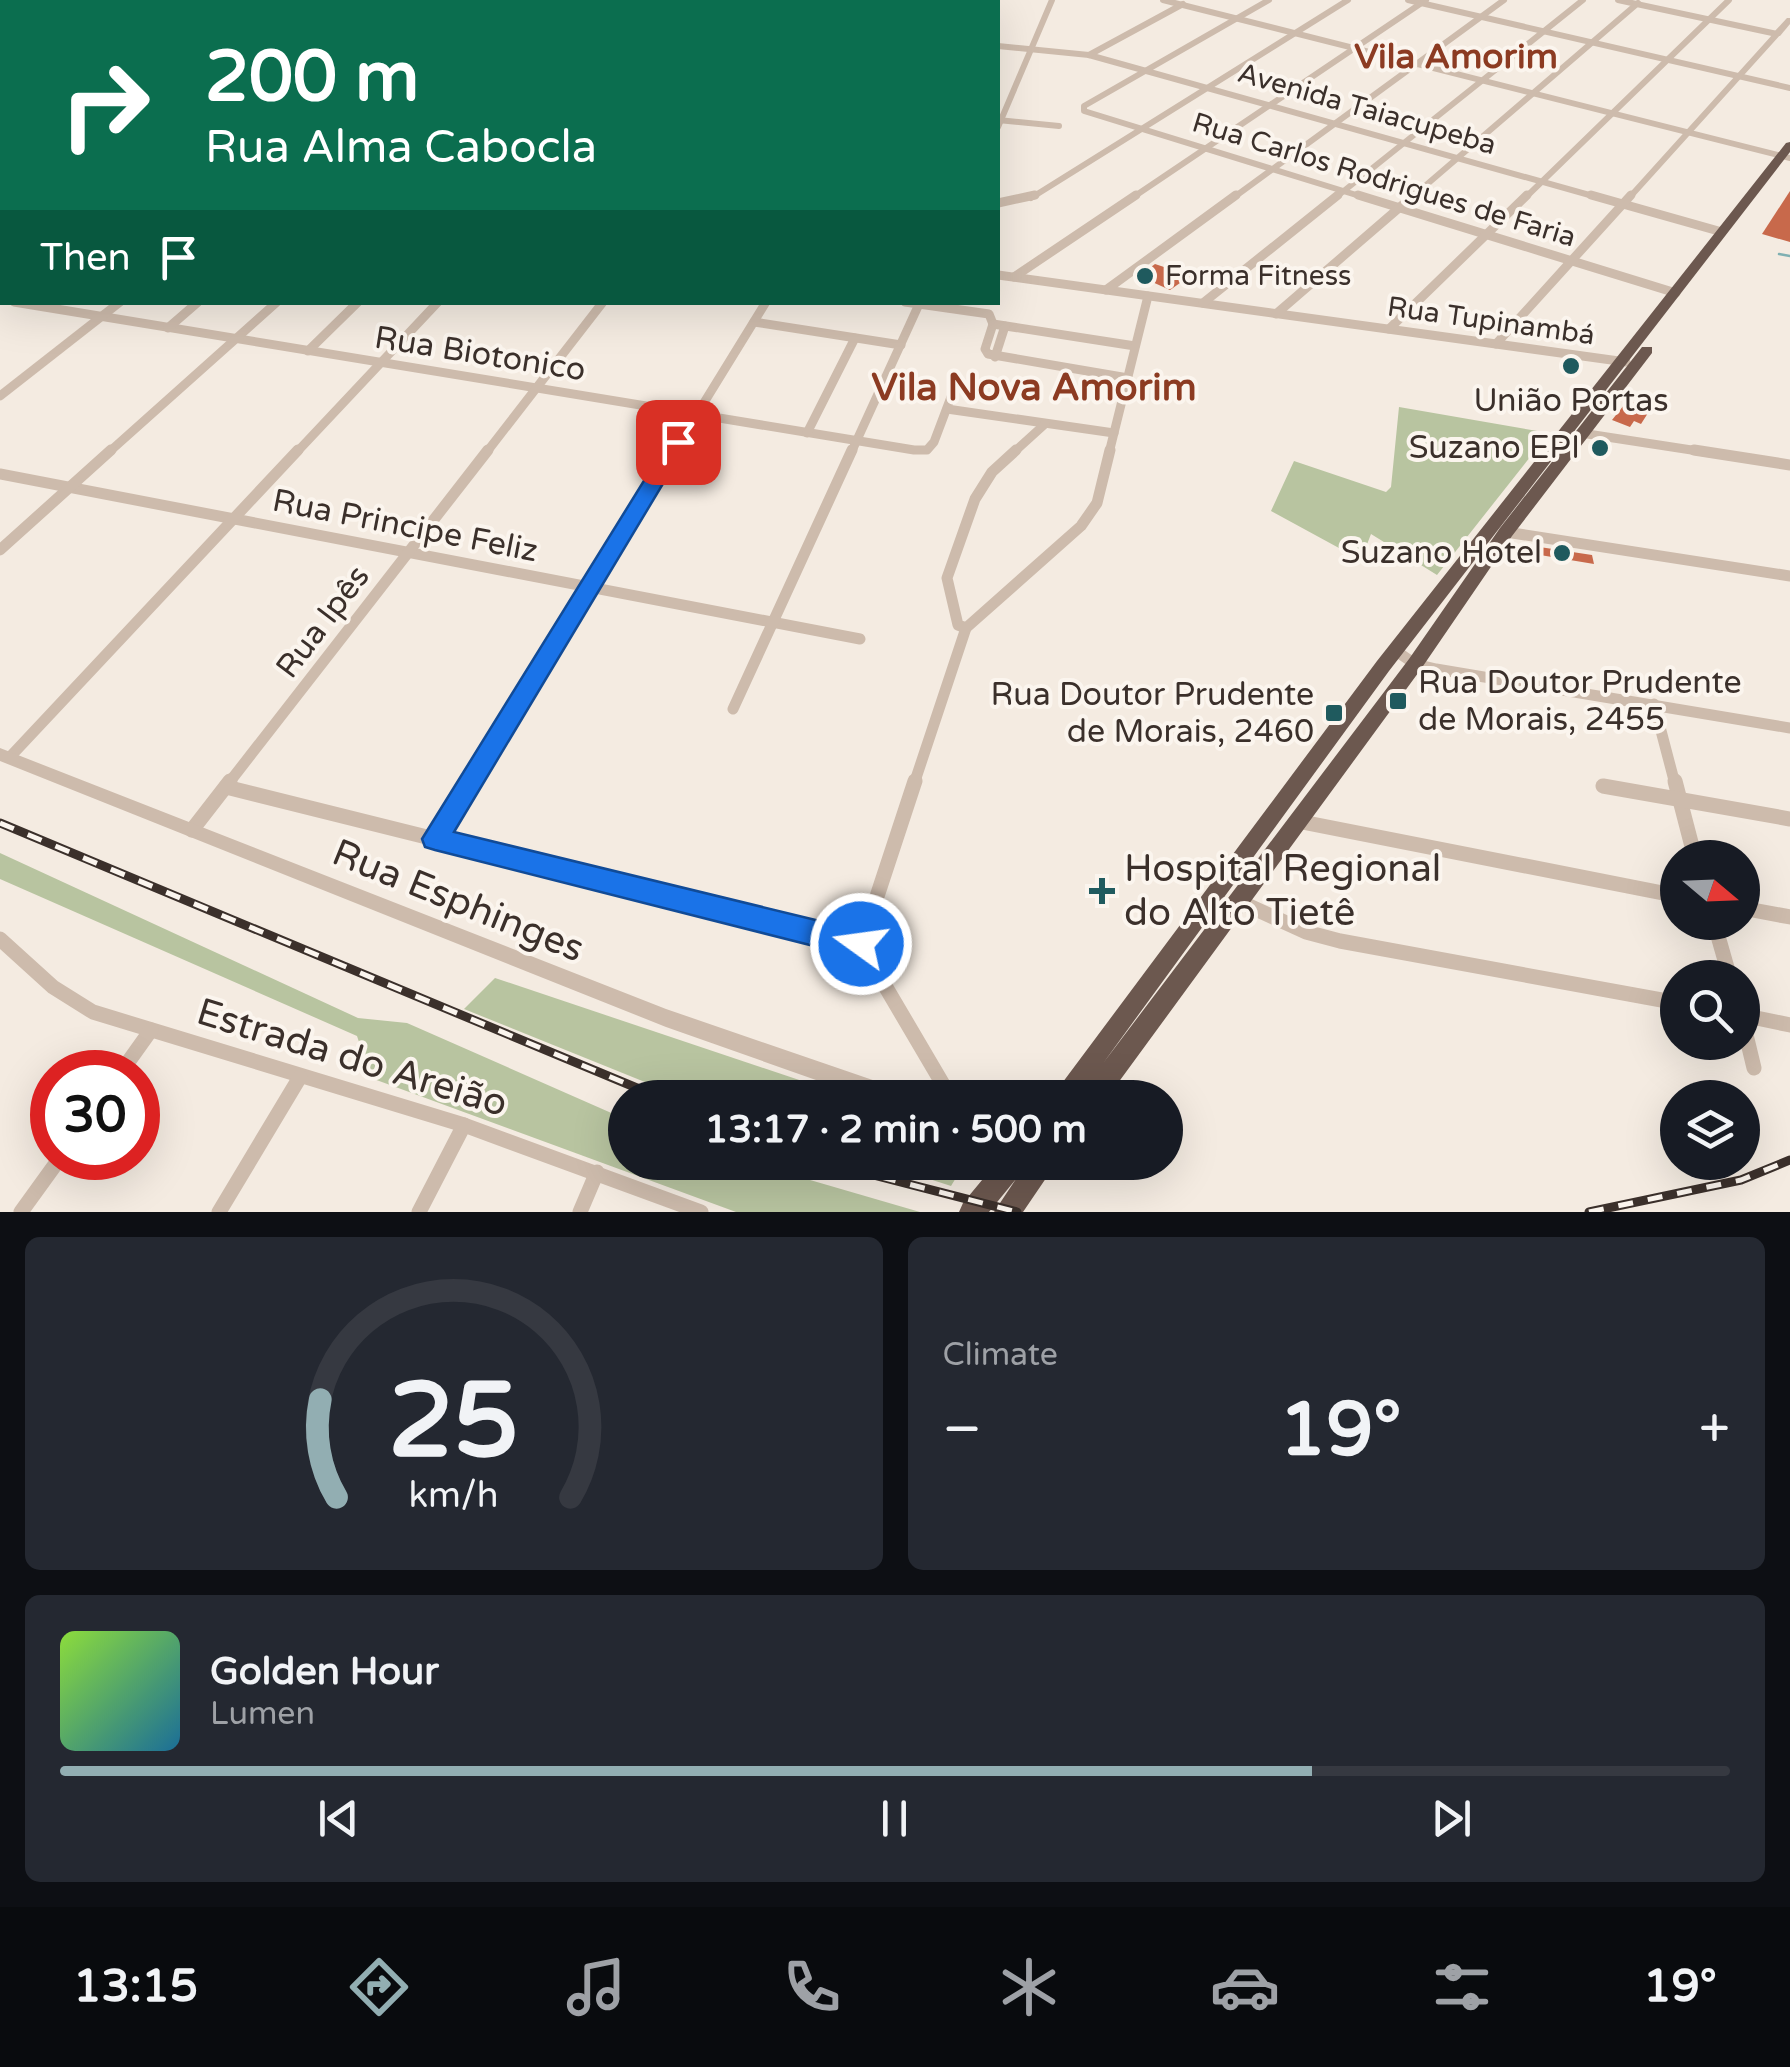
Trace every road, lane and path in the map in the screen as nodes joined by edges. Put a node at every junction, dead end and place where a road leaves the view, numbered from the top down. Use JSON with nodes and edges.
{"nodes":[{"id":1,"x":1052,"y":0,"type":"edge"},
{"id":2,"x":1164,"y":0,"type":"edge"},
{"id":3,"x":1191,"y":0,"type":"edge"},
{"id":4,"x":1269,"y":0,"type":"edge"},
{"id":5,"x":1348,"y":0,"type":"edge"},
{"id":6,"x":1408,"y":0,"type":"edge"},
{"id":7,"x":1504,"y":0,"type":"edge"},
{"id":8,"x":1582,"y":0,"type":"edge"},
{"id":9,"x":1618,"y":0,"type":"edge"},
{"id":10,"x":1730,"y":0,"type":"edge"},
{"id":11,"x":1424,"y":2,"type":"edge"},
{"id":12,"x":1639,"y":2,"type":"edge"},
{"id":13,"x":1182,"y":5,"type":"junction"},
{"id":14,"x":1481,"y":17,"type":"junction"},
{"id":15,"x":1237,"y":19,"type":"junction"},
{"id":16,"x":1710,"y":20,"type":"junction"},
{"id":17,"x":1790,"y":20,"type":"edge"},
{"id":18,"x":1544,"y":32,"type":"junction"},
{"id":19,"x":1296,"y":33,"type":"junction"},
{"id":20,"x":1777,"y":34,"type":"junction"},
{"id":21,"x":1790,"y":37,"type":"edge"},
{"id":22,"x":1592,"y":42,"type":"junction"},
{"id":23,"x":1000,"y":46,"type":"edge"},
{"id":24,"x":1356,"y":48,"type":"junction"},
{"id":25,"x":1030,"y":50,"type":"junction"},
{"id":26,"x":1089,"y":55,"type":"junction"},
{"id":27,"x":1668,"y":60,"type":"junction"},
{"id":28,"x":1418,"y":64,"type":"junction"},
{"id":29,"x":1146,"y":71,"type":"junction"},
{"id":30,"x":1739,"y":76,"type":"junction"},
{"id":31,"x":1481,"y":80,"type":"junction"},
{"id":32,"x":1206,"y":88,"type":"junction"},
{"id":33,"x":1790,"y":88,"type":"edge"},
{"id":34,"x":1531,"y":92,"type":"junction"},
{"id":35,"x":1268,"y":105,"type":"junction"},
{"id":36,"x":1612,"y":113,"type":"junction"},
{"id":37,"x":1000,"y":120,"type":"edge"},
{"id":38,"x":1000,"y":122,"type":"edge"},
{"id":39,"x":1335,"y":124,"type":"junction"},
{"id":40,"x":1058,"y":126,"type":"dead end"},
{"id":41,"x":1141,"y":129,"type":"junction"},
{"id":42,"x":1687,"y":132,"type":"junction"},
{"id":43,"x":1404,"y":144,"type":"junction"},
{"id":44,"x":1205,"y":149,"type":"junction"},
{"id":45,"x":1788,"y":155,"type":"edge"},
{"id":46,"x":1456,"y":158,"type":"junction"},
{"id":47,"x":1271,"y":170,"type":"junction"},
{"id":48,"x":1541,"y":181,"type":"junction"},
{"id":49,"x":1344,"y":191,"type":"junction"},
{"id":50,"x":1001,"y":203,"type":"edge"},
{"id":51,"x":1622,"y":203,"type":"junction"},
{"id":52,"x":1399,"y":208,"type":"junction"},
{"id":53,"x":1722,"y":232,"type":"junction"},
{"id":54,"x":1487,"y":234,"type":"junction"},
{"id":55,"x":1572,"y":261,"type":"junction"},
{"id":56,"x":1000,"y":275,"type":"edge"},
{"id":57,"x":1014,"y":277,"type":"junction"},
{"id":58,"x":1106,"y":290,"type":"junction"},
{"id":59,"x":1676,"y":293,"type":"junction"},
{"id":60,"x":1148,"y":296,"type":"junction"},
{"id":61,"x":1203,"y":303,"type":"junction"},
{"id":62,"x":42,"y":305,"type":"edge"},
{"id":63,"x":116,"y":305,"type":"edge"},
{"id":64,"x":195,"y":305,"type":"edge"},
{"id":65,"x":274,"y":305,"type":"edge"},
{"id":66,"x":355,"y":305,"type":"edge"},
{"id":67,"x":435,"y":305,"type":"edge"},
{"id":68,"x":601,"y":305,"type":"edge"},
{"id":69,"x":764,"y":305,"type":"edge"},
{"id":70,"x":920,"y":305,"type":"edge"},
{"id":71,"x":927,"y":305,"type":"edge"},
{"id":72,"x":1276,"y":314,"type":"junction"},
{"id":73,"x":102,"y":317,"type":"junction"},
{"id":74,"x":754,"y":322,"type":"junction"},
{"id":75,"x":993,"y":324,"type":"junction"},
{"id":76,"x":1653,"y":324,"type":"junction"},
{"id":77,"x":1006,"y":326,"type":"junction"},
{"id":78,"x":168,"y":328,"type":"junction"},
{"id":79,"x":1389,"y":330,"type":"junction"},
{"id":80,"x":855,"y":338,"type":"junction"},
{"id":81,"x":236,"y":339,"type":"junction"},
{"id":82,"x":1496,"y":344,"type":"junction"},
{"id":83,"x":902,"y":345,"type":"junction"},
{"id":84,"x":1135,"y":346,"type":"junction"},
{"id":85,"x":1647,"y":350,"type":"junction"},
{"id":86,"x":308,"y":351,"type":"junction"},
{"id":87,"x":994,"y":356,"type":"junction"},
{"id":88,"x":380,"y":363,"type":"junction"},
{"id":89,"x":1628,"y":363,"type":"junction"},
{"id":90,"x":1128,"y":378,"type":"junction"},
{"id":91,"x":533,"y":388,"type":"junction"},
{"id":92,"x":954,"y":388,"type":"dead end"},
{"id":93,"x":0,"y":396,"type":"edge"},
{"id":94,"x":947,"y":409,"type":"junction"},
{"id":95,"x":696,"y":413,"type":"junction"},
{"id":96,"x":1045,"y":424,"type":"junction"},
{"id":97,"x":807,"y":432,"type":"junction"},
{"id":98,"x":1114,"y":433,"type":"junction"},
{"id":99,"x":1581,"y":433,"type":"junction"},
{"id":100,"x":859,"y":442,"type":"junction"},
{"id":101,"x":1790,"y":465,"type":"edge"},
{"id":102,"x":0,"y":474,"type":"edge"},
{"id":103,"x":70,"y":487,"type":"junction"},
{"id":104,"x":235,"y":518,"type":"junction"},
{"id":105,"x":1506,"y":532,"type":"junction"},
{"id":106,"x":0,"y":550,"type":"edge"},
{"id":107,"x":407,"y":550,"type":"junction"},
{"id":108,"x":1790,"y":576,"type":"edge"},
{"id":109,"x":588,"y":587,"type":"junction"},
{"id":110,"x":773,"y":623,"type":"junction"},
{"id":111,"x":966,"y":628,"type":"junction"},
{"id":112,"x":860,"y":639,"type":"dead end"},
{"id":113,"x":1406,"y":657,"type":"junction"},
{"id":114,"x":1654,"y":704,"type":"junction"},
{"id":115,"x":733,"y":709,"type":"dead end"},
{"id":116,"x":1790,"y":728,"type":"edge"},
{"id":117,"x":4,"y":756,"type":"edge"},
{"id":118,"x":1603,"y":786,"type":"dead end"},
{"id":119,"x":226,"y":787,"type":"junction"},
{"id":120,"x":1680,"y":800,"type":"junction"},
{"id":121,"x":1790,"y":818,"type":"edge"},
{"id":122,"x":1297,"y":821,"type":"junction"},
{"id":123,"x":192,"y":830,"type":"junction"},
{"id":124,"x":435,"y":839,"type":"junction"},
{"id":125,"x":1690,"y":840,"type":"edge"},
{"id":126,"x":1660,"y":892,"type":"edge"},
{"id":127,"x":1236,"y":900,"type":"junction"},
{"id":128,"x":1760,"y":911,"type":"edge"},
{"id":129,"x":1790,"y":917,"type":"edge"},
{"id":130,"x":0,"y":939,"type":"edge"},
{"id":131,"x":861,"y":944,"type":"junction"},
{"id":132,"x":1660,"y":1000,"type":"edge"},
{"id":133,"x":1760,"y":1020,"type":"edge"},
{"id":134,"x":1790,"y":1025,"type":"edge"},
{"id":135,"x":151,"y":1030,"type":"junction"},
{"id":136,"x":137,"y":1050,"type":"edge"},
{"id":137,"x":1752,"y":1060,"type":"edge"},
{"id":138,"x":1754,"y":1068,"type":"dead end"},
{"id":139,"x":300,"y":1077,"type":"junction"},
{"id":140,"x":844,"y":1080,"type":"edge"},
{"id":141,"x":940,"y":1080,"type":"edge"},
{"id":142,"x":1077,"y":1080,"type":"edge"},
{"id":143,"x":1105,"y":1080,"type":"edge"},
{"id":144,"x":464,"y":1125,"type":"junction"},
{"id":145,"x":597,"y":1172,"type":"junction"},
{"id":146,"x":45,"y":1180,"type":"edge"},
{"id":147,"x":999,"y":1180,"type":"edge"},
{"id":148,"x":1032,"y":1180,"type":"edge"},
{"id":149,"x":22,"y":1212,"type":"edge"},
{"id":150,"x":219,"y":1212,"type":"edge"},
{"id":151,"x":419,"y":1212,"type":"edge"},
{"id":152,"x":580,"y":1212,"type":"edge"},
{"id":153,"x":701,"y":1212,"type":"edge"},
{"id":154,"x":972,"y":1212,"type":"edge"},
{"id":155,"x":1008,"y":1212,"type":"edge"}],
"edges":[{"from":1,"to":25,"type":"street"},
{"from":2,"to":13,"type":"street"},
{"from":3,"to":13,"type":"street"},
{"from":4,"to":15,"type":"street"},
{"from":5,"to":19,"type":"street"},
{"from":6,"to":11,"type":"street"},
{"from":7,"to":14,"type":"street"},
{"from":8,"to":18,"type":"street"},
{"from":9,"to":12,"type":"street"},
{"from":10,"to":16,"type":"street"},
{"from":11,"to":14,"type":"street"},
{"from":11,"to":24,"type":"street"},
{"from":12,"to":16,"type":"street"},
{"from":12,"to":22,"type":"street"},
{"from":13,"to":15,"type":"street"},
{"from":13,"to":26,"type":"street"},
{"from":14,"to":18,"type":"street"},
{"from":14,"to":28,"type":"street"},
{"from":15,"to":19,"type":"street"},
{"from":15,"to":29,"type":"street"},
{"from":16,"to":20,"type":"street"},
{"from":16,"to":27,"type":"street"},
{"from":17,"to":20,"type":"street"},
{"from":18,"to":22,"type":"street"},
{"from":18,"to":31,"type":"street"},
{"from":19,"to":24,"type":"street"},
{"from":19,"to":32,"type":"street"},
{"from":20,"to":21,"type":"street"},
{"from":20,"to":30,"type":"street"},
{"from":22,"to":27,"type":"street"},
{"from":22,"to":34,"type":"street"},
{"from":23,"to":25,"type":"street","name":"Avenida Taiacupeba"},
{"from":24,"to":28,"type":"street"},
{"from":24,"to":35,"type":"street"},
{"from":25,"to":26,"type":"street","name":"Avenida Taiacupeba"},
{"from":25,"to":37,"type":"street"},
{"from":26,"to":29,"type":"street","name":"Avenida Taiacupeba"},
{"from":27,"to":30,"type":"street"},
{"from":27,"to":36,"type":"street"},
{"from":28,"to":31,"type":"street"},
{"from":28,"to":39,"type":"street"},
{"from":29,"to":32,"type":"street","name":"Avenida Taiacupeba"},
{"from":29,"to":41,"type":"street","name":"Rua Carlos Rodrigues de Faria"},
{"from":30,"to":33,"type":"street"},
{"from":30,"to":42,"type":"street"},
{"from":31,"to":34,"type":"street"},
{"from":31,"to":43,"type":"street"},
{"from":32,"to":35,"type":"street","name":"Avenida Taiacupeba"},
{"from":32,"to":41,"type":"street"},
{"from":34,"to":36,"type":"street"},
{"from":34,"to":46,"type":"street"},
{"from":35,"to":39,"type":"street","name":"Avenida Taiacupeba"},
{"from":35,"to":44,"type":"street"},
{"from":36,"to":42,"type":"street"},
{"from":36,"to":48,"type":"street"},
{"from":38,"to":40,"type":"street"},
{"from":39,"to":43,"type":"street","name":"Avenida Taiacupeba"},
{"from":39,"to":47,"type":"street"},
{"from":41,"to":44,"type":"street","name":"Rua Carlos Rodrigues de Faria"},
{"from":41,"to":50,"type":"street"},
{"from":42,"to":45,"type":"street"},
{"from":42,"to":51,"type":"street"},
{"from":43,"to":46,"type":"street","name":"Avenida Taiacupeba"},
{"from":43,"to":49,"type":"street"},
{"from":44,"to":47,"type":"street","name":"Rua Carlos Rodrigues de Faria"},
{"from":44,"to":57,"type":"street"},
{"from":45,"to":53,"type":"highway"},
{"from":45,"to":85,"type":"highway"},
{"from":46,"to":48,"type":"street","name":"Avenida Taiacupeba"},
{"from":46,"to":52,"type":"street"},
{"from":47,"to":49,"type":"street","name":"Rua Carlos Rodrigues de Faria"},
{"from":47,"to":58,"type":"street"},
{"from":48,"to":51,"type":"street","name":"Avenida Taiacupeba"},
{"from":48,"to":54,"type":"street"},
{"from":49,"to":52,"type":"street","name":"Rua Carlos Rodrigues de Faria"},
{"from":49,"to":61,"type":"street"},
{"from":51,"to":53,"type":"street","name":"Avenida Taiacupeba"},
{"from":51,"to":55,"type":"street"},
{"from":52,"to":54,"type":"street","name":"Rua Carlos Rodrigues de Faria"},
{"from":52,"to":72,"type":"street"},
{"from":53,"to":59,"type":"highway"},
{"from":54,"to":55,"type":"street","name":"Rua Carlos Rodrigues de Faria"},
{"from":54,"to":79,"type":"street"},
{"from":55,"to":59,"type":"street","name":"Rua Carlos Rodrigues de Faria"},
{"from":55,"to":82,"type":"street"},
{"from":56,"to":57,"type":"street","name":"Rua Tupinambá"},
{"from":57,"to":58,"type":"street","name":"Rua Tupinambá"},
{"from":58,"to":60,"type":"street","name":"Rua Tupinambá"},
{"from":59,"to":76,"type":"highway"},
{"from":60,"to":61,"type":"street","name":"Rua Tupinambá"},
{"from":60,"to":84,"type":"street"},
{"from":61,"to":72,"type":"street","name":"Rua Tupinambá"},
{"from":62,"to":73,"type":"street","name":"Rua Biotonico"},
{"from":63,"to":73,"type":"street"},
{"from":64,"to":78,"type":"street"},
{"from":65,"to":81,"type":"street"},
{"from":66,"to":86,"type":"street"},
{"from":67,"to":88,"type":"street"},
{"from":68,"to":91,"type":"street","name":"Rua Ipês"},
{"from":69,"to":74,"type":"street"},
{"from":70,"to":83,"type":"street"},
{"from":71,"to":75,"type":"street"},
{"from":72,"to":79,"type":"street","name":"Rua Tupinambá"},
{"from":73,"to":78,"type":"street","name":"Rua Biotonico"},
{"from":73,"to":93,"type":"street"},
{"from":74,"to":80,"type":"street"},
{"from":74,"to":95,"type":"street"},
{"from":75,"to":77,"type":"street"},
{"from":75,"to":87,"type":"street"},
{"from":76,"to":85,"type":"highway"},
{"from":76,"to":89,"type":"highway"},
{"from":77,"to":84,"type":"street"},
{"from":77,"to":87,"type":"street"},
{"from":78,"to":81,"type":"street","name":"Rua Biotonico"},
{"from":79,"to":82,"type":"street","name":"Rua Tupinambá"},
{"from":80,"to":83,"type":"street"},
{"from":80,"to":97,"type":"street"},
{"from":81,"to":86,"type":"street","name":"Rua Biotonico"},
{"from":81,"to":103,"type":"street"},
{"from":82,"to":89,"type":"street","name":"Rua Tupinambá"},
{"from":83,"to":100,"type":"street"},
{"from":84,"to":90,"type":"street"},
{"from":85,"to":89,"type":"highway"},
{"from":86,"to":88,"type":"street","name":"Rua Biotonico"},
{"from":87,"to":90,"type":"street"},
{"from":88,"to":91,"type":"street","name":"Rua Biotonico"},
{"from":88,"to":104,"type":"street"},
{"from":89,"to":99,"type":"highway"},
{"from":89,"to":113,"type":"highway"},
{"from":90,"to":98,"type":"street"},
{"from":91,"to":95,"type":"street","name":"Rua Biotonico"},
{"from":91,"to":107,"type":"street","name":"Rua Ipês"},
{"from":92,"to":94,"type":"street"},
{"from":94,"to":96,"type":"street"},
{"from":94,"to":100,"type":"street","name":"Rua Biotonico"},
{"from":95,"to":97,"type":"street","name":"Rua Biotonico"},
{"from":95,"to":109,"type":"street"},
{"from":96,"to":98,"type":"street"},
{"from":96,"to":111,"type":"street"},
{"from":97,"to":100,"type":"street","name":"Rua Biotonico"},
{"from":98,"to":111,"type":"street"},
{"from":99,"to":101,"type":"street"},
{"from":99,"to":105,"type":"highway"},
{"from":100,"to":110,"type":"street"},
{"from":102,"to":103,"type":"street","name":"Rua Principe Feliz"},
{"from":103,"to":104,"type":"street","name":"Rua Principe Feliz"},
{"from":103,"to":106,"type":"street"},
{"from":104,"to":107,"type":"street","name":"Rua Principe Feliz"},
{"from":104,"to":117,"type":"street"},
{"from":105,"to":108,"type":"street"},
{"from":105,"to":113,"type":"highway"},
{"from":107,"to":109,"type":"street","name":"Rua Principe Feliz"},
{"from":107,"to":119,"type":"street","name":"Rua Ipês"},
{"from":109,"to":110,"type":"street","name":"Rua Principe Feliz"},
{"from":109,"to":124,"type":"street"},
{"from":110,"to":112,"type":"street","name":"Rua Principe Feliz"},
{"from":110,"to":115,"type":"street"},
{"from":111,"to":131,"type":"street"},
{"from":113,"to":114,"type":"street"},
{"from":113,"to":122,"type":"highway"},
{"from":113,"to":142,"type":"highway"},
{"from":114,"to":116,"type":"street"},
{"from":114,"to":120,"type":"street"},
{"from":117,"to":123,"type":"street","name":"Rua Esphinges"},
{"from":118,"to":120,"type":"street"},
{"from":119,"to":123,"type":"street","name":"Rua Ipês"},
{"from":119,"to":124,"type":"street","name":"Rua Esphinges"},
{"from":120,"to":121,"type":"street"},
{"from":120,"to":125,"type":"street"},
{"from":122,"to":126,"type":"street"},
{"from":122,"to":127,"type":"highway"},
{"from":123,"to":140,"type":"street","name":"Rua Esphinges"},
{"from":124,"to":131,"type":"street","name":"Rua Esphinges"},
{"from":127,"to":132,"type":"street"},
{"from":127,"to":143,"type":"highway"},
{"from":128,"to":129,"type":"street"},
{"from":130,"to":135,"type":"street","name":"Estrada do Areião"},
{"from":131,"to":141,"type":"street"},
{"from":133,"to":134,"type":"street"},
{"from":135,"to":136,"type":"street"},
{"from":135,"to":139,"type":"street","name":"Estrada do Areião"},
{"from":137,"to":138,"type":"street"},
{"from":139,"to":144,"type":"street","name":"Estrada do Areião"},
{"from":139,"to":150,"type":"street"},
{"from":144,"to":145,"type":"street","name":"Estrada do Areião"},
{"from":144,"to":151,"type":"street"},
{"from":145,"to":152,"type":"street"},
{"from":145,"to":153,"type":"street","name":"Estrada do Areião"},
{"from":146,"to":149,"type":"street"},
{"from":147,"to":154,"type":"highway"},
{"from":148,"to":155,"type":"highway"}]}
